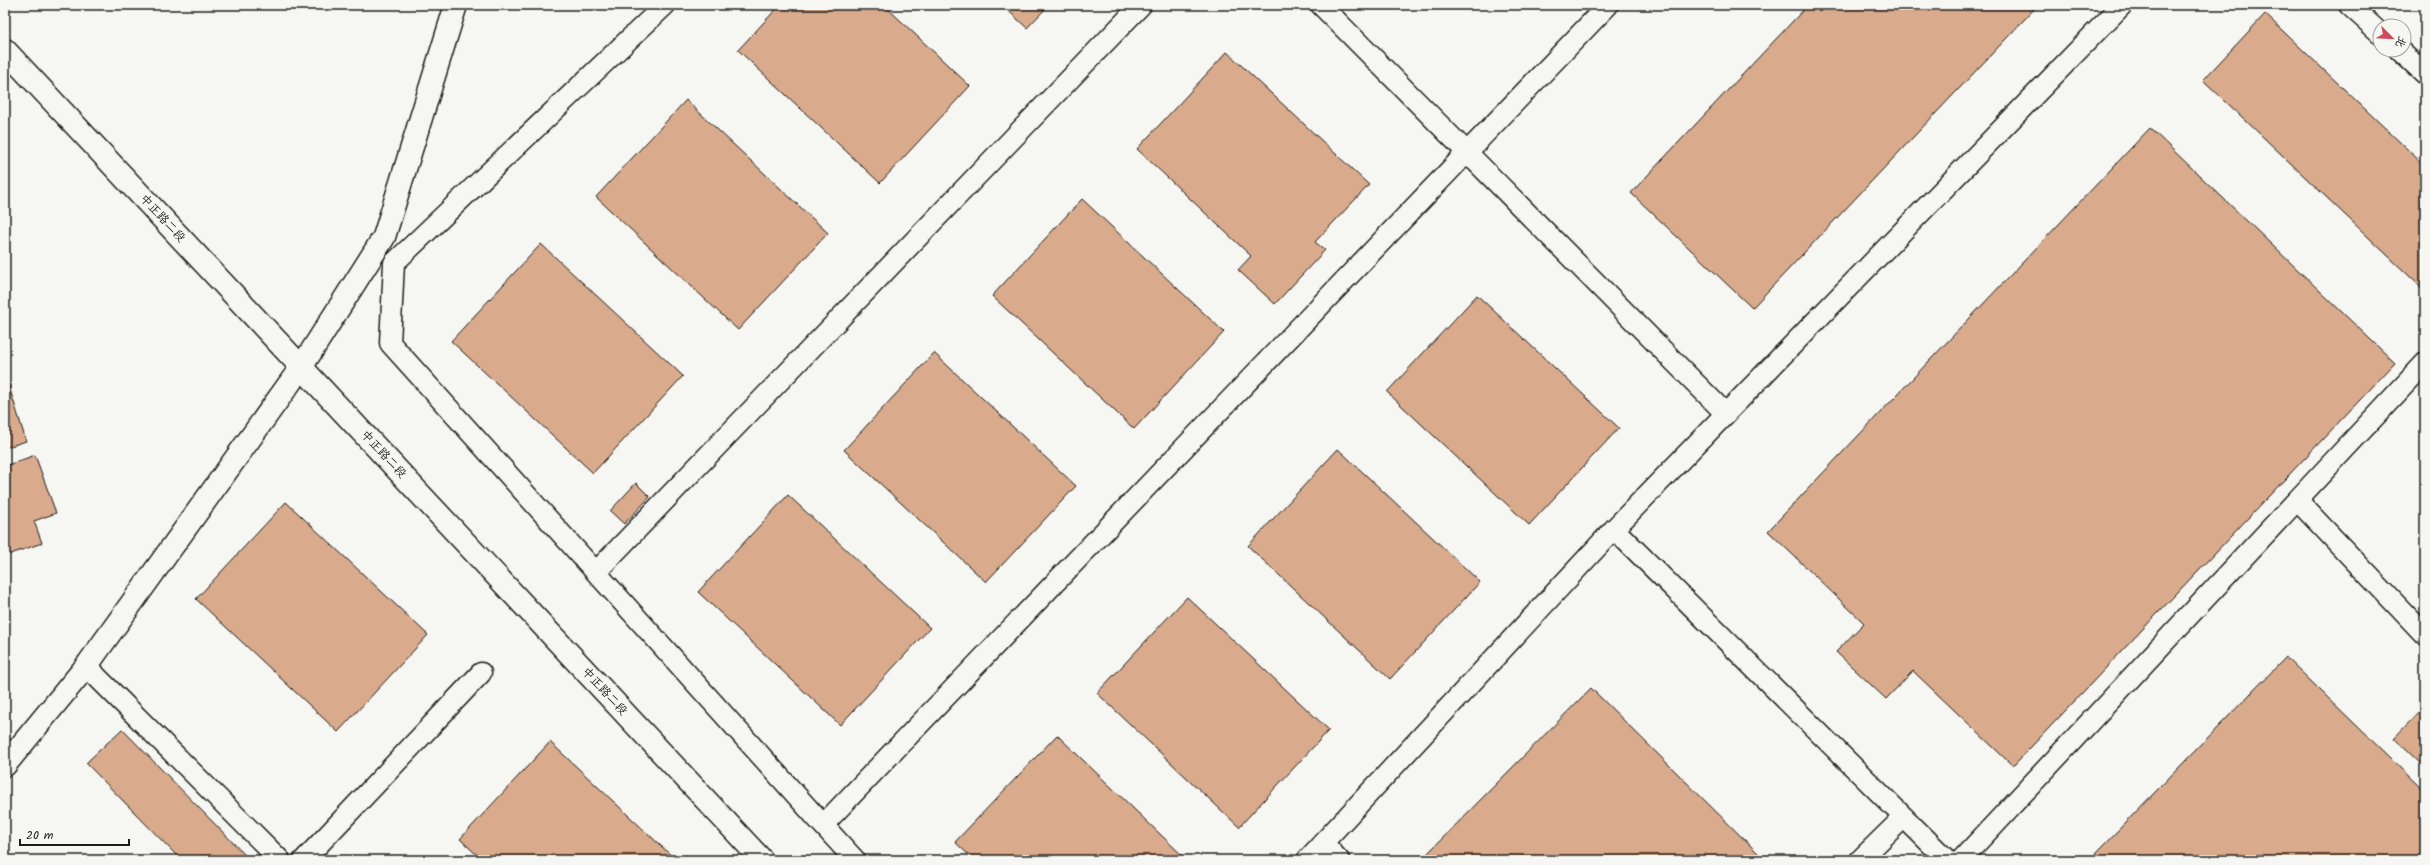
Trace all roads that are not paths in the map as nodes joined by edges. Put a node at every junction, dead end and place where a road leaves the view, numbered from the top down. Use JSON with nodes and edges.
{"nodes":[{"id":1,"x":456,"y":5,"type":"edge"},
{"id":2,"x":665,"y":5,"type":"edge"},
{"id":3,"x":1141,"y":5,"type":"edge"},
{"id":4,"x":1322,"y":5,"type":"edge"},
{"id":5,"x":1608,"y":5,"type":"edge"},
{"id":6,"x":2122,"y":5,"type":"edge"},
{"id":7,"x":2349,"y":5,"type":"edge"},
{"id":8,"x":2372,"y":26,"type":"edge"},
{"id":9,"x":5,"y":50,"type":"edge"},
{"id":10,"x":2408,"y":58,"type":"edge"},
{"id":11,"x":2425,"y":74,"type":"edge"},
{"id":12,"x":1468,"y":151,"type":"junction"},
{"id":13,"x":2425,"y":363,"type":"edge"},
{"id":14,"x":302,"y":366,"type":"junction"},
{"id":15,"x":1725,"y":413,"type":"junction"},
{"id":16,"x":2297,"y":500,"type":"junction"},
{"id":17,"x":1614,"y":529,"type":"junction"},
{"id":18,"x":596,"y":572,"type":"junction"},
{"id":19,"x":2425,"y":635,"type":"edge"},
{"id":20,"x":88,"y":664,"type":"junction"},
{"id":21,"x":480,"y":673,"type":"dead end"},
{"id":22,"x":5,"y":766,"type":"edge"},
{"id":23,"x":1904,"y":817,"type":"junction"},
{"id":24,"x":823,"y":825,"type":"junction"},
{"id":25,"x":1323,"y":843,"type":"junction"},
{"id":26,"x":280,"y":860,"type":"edge"},
{"id":27,"x":304,"y":860,"type":"edge"},
{"id":28,"x":762,"y":860,"type":"edge"},
{"id":29,"x":855,"y":860,"type":"edge"},
{"id":30,"x":1307,"y":860,"type":"edge"},
{"id":31,"x":1339,"y":860,"type":"edge"},
{"id":32,"x":1860,"y":860,"type":"edge"},
{"id":33,"x":1947,"y":860,"type":"edge"},
{"id":34,"x":1961,"y":860,"type":"edge"}],
"edges":[{"from":1,"to":14,"type":"street"},
{"from":2,"to":18,"type":"lane"},
{"from":3,"to":18,"type":"lane"},
{"from":4,"to":12,"type":"lane"},
{"from":5,"to":12,"type":"lane"},
{"from":6,"to":15,"type":"lane"},
{"from":7,"to":8,"type":"lane"},
{"from":9,"to":14,"type":"street","name":"中正路二段"},
{"from":10,"to":11,"type":"lane"},
{"from":12,"to":15,"type":"lane"},
{"from":12,"to":24,"type":"lane"},
{"from":13,"to":16,"type":"lane"},
{"from":14,"to":20,"type":"street"},
{"from":14,"to":28,"type":"street","name":"中正路二段"},
{"from":15,"to":17,"type":"lane"},
{"from":16,"to":19,"type":"lane"},
{"from":16,"to":34,"type":"lane"},
{"from":17,"to":23,"type":"lane"},
{"from":17,"to":25,"type":"lane"},
{"from":18,"to":24,"type":"lane"},
{"from":20,"to":22,"type":"street"},
{"from":20,"to":26,"type":"lane"},
{"from":21,"to":27,"type":"lane"},
{"from":23,"to":32,"type":"lane"},
{"from":23,"to":33,"type":"lane"},
{"from":24,"to":29,"type":"lane"},
{"from":25,"to":30,"type":"lane"},
{"from":25,"to":31,"type":"lane"}]}
